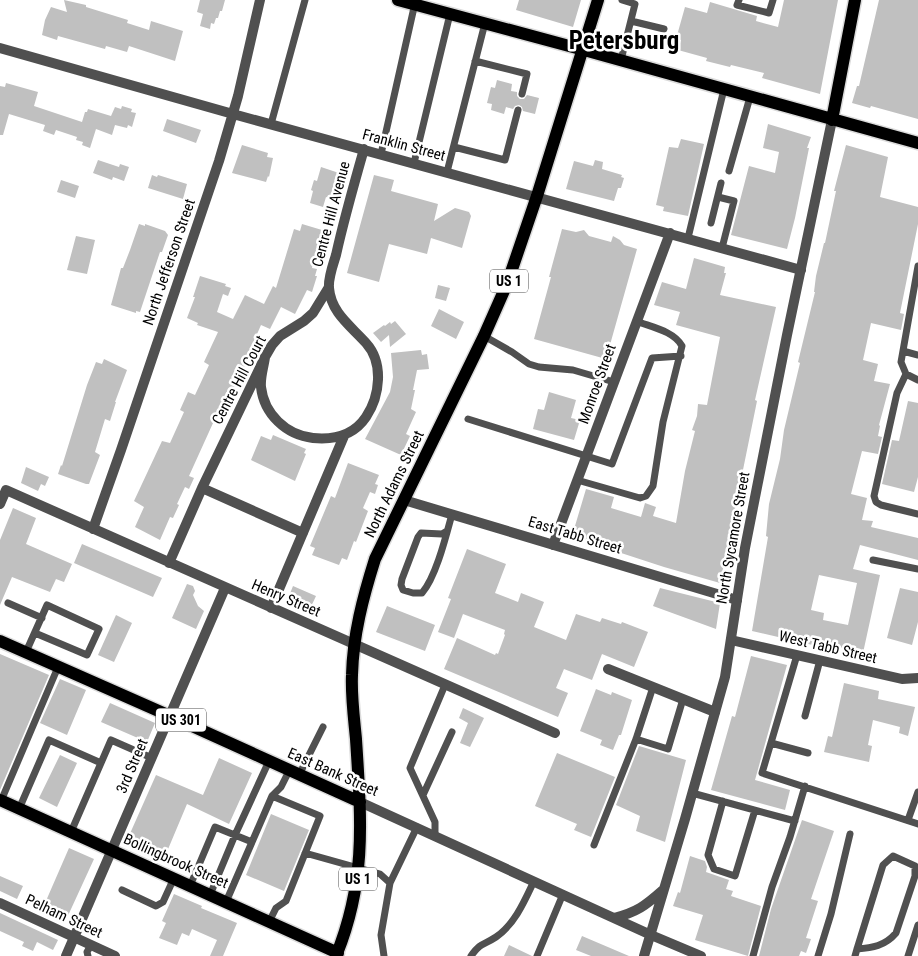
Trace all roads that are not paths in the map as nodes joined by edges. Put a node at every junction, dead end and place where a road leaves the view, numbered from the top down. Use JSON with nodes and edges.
{"nodes":[{"id":1,"x":260,"y":0,"type":"edge"},
{"id":2,"x":305,"y":0,"type":"edge"},
{"id":3,"x":398,"y":0,"type":"edge"},
{"id":4,"x":598,"y":0,"type":"edge"},
{"id":5,"x":622,"y":0,"type":"edge"},
{"id":6,"x":739,"y":0,"type":"edge"},
{"id":7,"x":773,"y":0,"type":"edge"},
{"id":8,"x":855,"y":0,"type":"edge"},
{"id":9,"x":415,"y":2,"type":"edge"},
{"id":10,"x":450,"y":14,"type":"junction"},
{"id":11,"x":631,"y":21,"type":"junction"},
{"id":12,"x":485,"y":23,"type":"junction"},
{"id":13,"x":664,"y":29,"type":"dead end"},
{"id":14,"x":0,"y":48,"type":"edge"},
{"id":15,"x":584,"y":50,"type":"junction"},
{"id":16,"x":475,"y":60,"type":"junction"},
{"id":17,"x":621,"y":60,"type":"junction"},
{"id":18,"x":724,"y":89,"type":"junction"},
{"id":19,"x":522,"y":94,"type":"dead end"},
{"id":20,"x":750,"y":97,"type":"junction"},
{"id":21,"x":518,"y":110,"type":"dead end"},
{"id":22,"x":233,"y":114,"type":"junction"},
{"id":23,"x":832,"y":120,"type":"junction"},
{"id":24,"x":271,"y":124,"type":"junction"},
{"id":25,"x":918,"y":143,"type":"edge"},
{"id":26,"x":454,"y":147,"type":"junction"},
{"id":27,"x":364,"y":149,"type":"junction"},
{"id":28,"x":381,"y":154,"type":"junction"},
{"id":29,"x":414,"y":163,"type":"junction"},
{"id":30,"x":728,"y":171,"type":"dead end"},
{"id":31,"x":447,"y":172,"type":"junction"},
{"id":32,"x":722,"y":183,"type":"dead end"},
{"id":33,"x":537,"y":196,"type":"junction"},
{"id":34,"x":718,"y":197,"type":"junction"},
{"id":35,"x":711,"y":223,"type":"dead end"},
{"id":36,"x":670,"y":233,"type":"junction"},
{"id":37,"x":688,"y":238,"type":"junction"},
{"id":38,"x":722,"y":248,"type":"junction"},
{"id":39,"x":918,"y":266,"type":"edge"},
{"id":40,"x":801,"y":270,"type":"junction"},
{"id":41,"x":329,"y":287,"type":"junction"},
{"id":42,"x":636,"y":321,"type":"junction"},
{"id":43,"x":484,"y":336,"type":"junction"},
{"id":44,"x":902,"y":351,"type":"junction"},
{"id":45,"x":918,"y":355,"type":"edge"},
{"id":46,"x":681,"y":356,"type":"junction"},
{"id":47,"x":265,"y":357,"type":"junction"},
{"id":48,"x":906,"y":374,"type":"junction"},
{"id":49,"x":918,"y":380,"type":"edge"},
{"id":50,"x":614,"y":382,"type":"junction"},
{"id":51,"x":468,"y":419,"type":"dead end"},
{"id":52,"x":344,"y":436,"type":"junction"},
{"id":53,"x":586,"y":456,"type":"junction"},
{"id":54,"x":577,"y":480,"type":"junction"},
{"id":55,"x":202,"y":488,"type":"junction"},
{"id":56,"x":404,"y":500,"type":"junction"},
{"id":57,"x":0,"y":504,"type":"edge"},
{"id":58,"x":452,"y":514,"type":"junction"},
{"id":59,"x":918,"y":514,"type":"edge"},
{"id":60,"x":93,"y":529,"type":"junction"},
{"id":61,"x":448,"y":531,"type":"junction"},
{"id":62,"x":303,"y":533,"type":"junction"},
{"id":63,"x":553,"y":545,"type":"junction"},
{"id":64,"x":873,"y":560,"type":"dead end"},
{"id":65,"x":169,"y":563,"type":"junction"},
{"id":66,"x":918,"y":569,"type":"edge"},
{"id":67,"x":225,"y":588,"type":"junction"},
{"id":68,"x":737,"y":600,"type":"junction"},
{"id":69,"x":8,"y":604,"type":"dead end"},
{"id":70,"x":271,"y":608,"type":"junction"},
{"id":71,"x":42,"y":618,"type":"junction"},
{"id":72,"x":35,"y":633,"type":"junction"},
{"id":73,"x":731,"y":640,"type":"junction"},
{"id":74,"x":0,"y":641,"type":"edge"},
{"id":75,"x":354,"y":643,"type":"junction"},
{"id":76,"x":26,"y":652,"type":"junction"},
{"id":77,"x":797,"y":655,"type":"junction"},
{"id":78,"x":820,"y":660,"type":"junction"},
{"id":79,"x":58,"y":667,"type":"junction"},
{"id":80,"x":608,"y":669,"type":"dead end"},
{"id":81,"x":918,"y":678,"type":"edge"},
{"id":82,"x":444,"y":685,"type":"junction"},
{"id":83,"x":653,"y":687,"type":"junction"},
{"id":84,"x":683,"y":699,"type":"junction"},
{"id":85,"x":715,"y":712,"type":"junction"},
{"id":86,"x":170,"y":716,"type":"junction"},
{"id":87,"x":804,"y":716,"type":"dead end"},
{"id":88,"x":323,"y":727,"type":"dead end"},
{"id":89,"x":452,"y":732,"type":"dead end"},
{"id":90,"x":555,"y":733,"type":"dead end"},
{"id":91,"x":636,"y":739,"type":"junction"},
{"id":92,"x":771,"y":743,"type":"junction"},
{"id":93,"x":808,"y":753,"type":"dead end"},
{"id":94,"x":152,"y":758,"type":"junction"},
{"id":95,"x":268,"y":761,"type":"junction"},
{"id":96,"x":101,"y":763,"type":"junction"},
{"id":97,"x":294,"y":773,"type":"junction"},
{"id":98,"x":805,"y":786,"type":"junction"},
{"id":99,"x":918,"y":792,"type":"edge"},
{"id":100,"x":692,"y":793,"type":"junction"},
{"id":101,"x":424,"y":795,"type":"junction"},
{"id":102,"x":272,"y":796,"type":"junction"},
{"id":103,"x":723,"y":801,"type":"junction"},
{"id":104,"x":0,"y":802,"type":"edge"},
{"id":105,"x":360,"y":802,"type":"junction"},
{"id":106,"x":19,"y":809,"type":"junction"},
{"id":107,"x":755,"y":810,"type":"junction"},
{"id":108,"x":908,"y":820,"type":"junction"},
{"id":109,"x":795,"y":821,"type":"junction"},
{"id":110,"x":918,"y":824,"type":"edge"},
{"id":111,"x":417,"y":827,"type":"junction"},
{"id":112,"x":71,"y":832,"type":"junction"},
{"id":113,"x":850,"y":834,"type":"dead end"},
{"id":114,"x":235,"y":835,"type":"junction"},
{"id":115,"x":436,"y":836,"type":"junction"},
{"id":116,"x":252,"y":842,"type":"junction"},
{"id":117,"x":594,"y":845,"type":"dead end"},
{"id":118,"x":112,"y":851,"type":"junction"},
{"id":119,"x":305,"y":853,"type":"junction"},
{"id":120,"x":359,"y":869,"type":"junction"},
{"id":121,"x":174,"y":878,"type":"junction"},
{"id":122,"x":534,"y":880,"type":"junction"},
{"id":123,"x":390,"y":883,"type":"junction"},
{"id":124,"x":190,"y":886,"type":"junction"},
{"id":125,"x":664,"y":889,"type":"junction"},
{"id":126,"x":122,"y":890,"type":"dead end"},
{"id":127,"x":562,"y":894,"type":"junction"},
{"id":128,"x":210,"y":895,"type":"junction"},
{"id":129,"x":226,"y":902,"type":"junction"},
{"id":130,"x":0,"y":903,"type":"edge"},
{"id":131,"x":614,"y":918,"type":"junction"},
{"id":132,"x":269,"y":922,"type":"junction"},
{"id":133,"x":918,"y":925,"type":"edge"},
{"id":134,"x":651,"y":935,"type":"junction"},
{"id":135,"x":74,"y":938,"type":"junction"},
{"id":136,"x":91,"y":945,"type":"junction"},
{"id":137,"x":856,"y":953,"type":"edge"},
{"id":138,"x":337,"y":954,"type":"edge"},
{"id":139,"x":66,"y":956,"type":"edge"},
{"id":140,"x":88,"y":956,"type":"edge"},
{"id":141,"x":115,"y":956,"type":"edge"},
{"id":142,"x":384,"y":956,"type":"edge"},
{"id":143,"x":471,"y":956,"type":"edge"},
{"id":144,"x":537,"y":956,"type":"edge"},
{"id":145,"x":644,"y":956,"type":"edge"},
{"id":146,"x":701,"y":956,"type":"edge"},
{"id":147,"x":752,"y":956,"type":"edge"},
{"id":148,"x":818,"y":956,"type":"edge"},
{"id":149,"x":908,"y":956,"type":"edge"}],
"edges":[{"from":1,"to":22,"type":"street","name":"North Jefferson Street"},
{"from":2,"to":24,"type":"lane"},
{"from":3,"to":9,"type":"main road"},
{"from":4,"to":15,"type":"main road","number":"US 1"},
{"from":5,"to":11,"type":"lane"},
{"from":6,"to":7,"type":"lane"},
{"from":8,"to":23,"type":"main road"},
{"from":9,"to":10,"type":"main road"},
{"from":9,"to":28,"type":"lane"},
{"from":10,"to":12,"type":"main road"},
{"from":10,"to":29,"type":"lane"},
{"from":11,"to":13,"type":"lane"},
{"from":11,"to":17,"type":"lane"},
{"from":12,"to":15,"type":"main road"},
{"from":12,"to":16,"type":"lane"},
{"from":14,"to":22,"type":"street","name":"Franklin Street"},
{"from":15,"to":17,"type":"main road"},
{"from":15,"to":33,"type":"main road","name":"North Adams Street","number":"US 1"},
{"from":16,"to":19,"type":"lane"},
{"from":16,"to":26,"type":"lane"},
{"from":17,"to":18,"type":"main road"},
{"from":18,"to":20,"type":"main road"},
{"from":18,"to":37,"type":"lane"},
{"from":20,"to":23,"type":"main road"},
{"from":20,"to":30,"type":"lane"},
{"from":21,"to":26,"type":"lane"},
{"from":22,"to":24,"type":"street","name":"Franklin Street"},
{"from":22,"to":60,"type":"street","name":"North Jefferson Street"},
{"from":23,"to":25,"type":"main road"},
{"from":23,"to":40,"type":"street","name":"North Sycamore Street"},
{"from":24,"to":27,"type":"street","name":"Franklin Street"},
{"from":26,"to":31,"type":"lane"},
{"from":27,"to":28,"type":"street","name":"Franklin Street"},
{"from":27,"to":41,"type":"street","name":"Centre Hill Avenue"},
{"from":28,"to":29,"type":"street","name":"Franklin Street"},
{"from":29,"to":31,"type":"street","name":"Franklin Street"},
{"from":31,"to":33,"type":"street","name":"Franklin Street"},
{"from":32,"to":34,"type":"lane"},
{"from":33,"to":36,"type":"street","name":"Franklin Street"},
{"from":33,"to":43,"type":"main road","name":"North Adams Street","number":"US 1"},
{"from":34,"to":35,"type":"lane"},
{"from":34,"to":38,"type":"lane"},
{"from":36,"to":37,"type":"street","name":"Franklin Street"},
{"from":36,"to":42,"type":"street","name":"Monroe Street"},
{"from":37,"to":38,"type":"street","name":"Franklin Street"},
{"from":38,"to":40,"type":"street","name":"Franklin Street"},
{"from":39,"to":44,"type":"lane"},
{"from":40,"to":68,"type":"street","name":"North Sycamore Street"},
{"from":41,"to":47,"type":"street","name":"Centre Hill Court"},
{"from":41,"to":52,"type":"street"},
{"from":42,"to":46,"type":"lane"},
{"from":42,"to":50,"type":"street","name":"Monroe Street"},
{"from":43,"to":50,"type":"lane"},
{"from":43,"to":56,"type":"main road","name":"North Adams Street","number":"US 1"},
{"from":44,"to":45,"type":"lane"},
{"from":44,"to":48,"type":"lane"},
{"from":46,"to":53,"type":"lane"},
{"from":46,"to":54,"type":"lane"},
{"from":47,"to":52,"type":"street"},
{"from":47,"to":55,"type":"street","name":"Centre Hill Court"},
{"from":48,"to":49,"type":"lane"},
{"from":48,"to":59,"type":"lane"},
{"from":50,"to":53,"type":"street","name":"Monroe Street"},
{"from":51,"to":53,"type":"lane"},
{"from":52,"to":62,"type":"street"},
{"from":53,"to":54,"type":"street","name":"Monroe Street"},
{"from":54,"to":63,"type":"street","name":"Monroe Street"},
{"from":55,"to":62,"type":"street"},
{"from":55,"to":65,"type":"street","name":"Centre Hill Court"},
{"from":56,"to":58,"type":"street","name":"East Tabb Street"},
{"from":56,"to":75,"type":"main road","name":"North Adams Street","number":"US 1"},
{"from":57,"to":60,"type":"street","name":"Henry Street"},
{"from":58,"to":61,"type":"lane"},
{"from":58,"to":63,"type":"street","name":"East Tabb Street"},
{"from":60,"to":65,"type":"street","name":"Henry Street"},
{"from":61,"to":61,"type":"lane"},
{"from":62,"to":70,"type":"street"},
{"from":63,"to":68,"type":"street","name":"East Tabb Street"},
{"from":64,"to":66,"type":"lane"},
{"from":65,"to":67,"type":"street","name":"Henry Street"},
{"from":67,"to":70,"type":"street","name":"Henry Street"},
{"from":67,"to":86,"type":"street","name":"3rd Street"},
{"from":68,"to":73,"type":"street","name":"North Sycamore Street"},
{"from":69,"to":71,"type":"lane"},
{"from":70,"to":75,"type":"street","name":"Henry Street"},
{"from":71,"to":72,"type":"lane"},
{"from":71,"to":72,"type":"lane"},
{"from":72,"to":76,"type":"lane"},
{"from":73,"to":77,"type":"street","name":"West Tabb Street"},
{"from":73,"to":85,"type":"street","name":"North Sycamore Street"},
{"from":74,"to":76,"type":"main road","name":"East Bank Street","number":"US 301"},
{"from":75,"to":82,"type":"street","name":"Henry Street"},
{"from":75,"to":105,"type":"main road","name":"North Adams Street","number":"US 1"},
{"from":76,"to":79,"type":"main road","name":"East Bank Street","number":"US 301"},
{"from":77,"to":78,"type":"street","name":"West Tabb Street"},
{"from":77,"to":92,"type":"lane"},
{"from":78,"to":81,"type":"street","name":"West Tabb Street"},
{"from":78,"to":87,"type":"lane"},
{"from":79,"to":86,"type":"main road","name":"East Bank Street","number":"US 301"},
{"from":79,"to":104,"type":"lane"},
{"from":80,"to":83,"type":"street"},
{"from":82,"to":90,"type":"street","name":"Henry Street"},
{"from":82,"to":101,"type":"lane"},
{"from":83,"to":84,"type":"street"},
{"from":83,"to":91,"type":"lane"},
{"from":84,"to":85,"type":"street"},
{"from":84,"to":91,"type":"lane"},
{"from":85,"to":100,"type":"street","name":"North Sycamore Street"},
{"from":86,"to":94,"type":"street","name":"3rd Street"},
{"from":86,"to":95,"type":"main road","name":"East Bank Street","number":"US 301"},
{"from":88,"to":97,"type":"lane"},
{"from":89,"to":101,"type":"lane"},
{"from":91,"to":117,"type":"lane"},
{"from":92,"to":93,"type":"lane"},
{"from":92,"to":98,"type":"lane"},
{"from":94,"to":96,"type":"lane"},
{"from":94,"to":118,"type":"street","name":"3rd Street"},
{"from":95,"to":97,"type":"main road","name":"East Bank Street","number":"US 301"},
{"from":95,"to":114,"type":"lane"},
{"from":96,"to":106,"type":"lane"},
{"from":96,"to":112,"type":"lane"},
{"from":97,"to":102,"type":"lane"},
{"from":97,"to":105,"type":"main road","name":"East Bank Street","number":"US 301"},
{"from":98,"to":108,"type":"lane"},
{"from":98,"to":109,"type":"lane"},
{"from":99,"to":108,"type":"lane"},
{"from":100,"to":103,"type":"lane"},
{"from":100,"to":125,"type":"street","name":"North Sycamore Street"},
{"from":101,"to":115,"type":"lane"},
{"from":102,"to":116,"type":"lane"},
{"from":102,"to":119,"type":"lane"},
{"from":103,"to":107,"type":"lane"},
{"from":103,"to":107,"type":"lane"},
{"from":104,"to":106,"type":"main road","name":"Bollingbrook Street"},
{"from":105,"to":111,"type":"street","name":"East Bank Street"},
{"from":105,"to":120,"type":"main road","name":"North Adams Street","number":"US 1"},
{"from":106,"to":112,"type":"main road","name":"Bollingbrook Street"},
{"from":107,"to":109,"type":"lane"},
{"from":108,"to":110,"type":"lane"},
{"from":109,"to":147,"type":"lane"},
{"from":111,"to":115,"type":"street","name":"East Bank Street"},
{"from":111,"to":123,"type":"lane"},
{"from":112,"to":118,"type":"main road","name":"Bollingbrook Street"},
{"from":113,"to":148,"type":"lane"},
{"from":114,"to":116,"type":"lane"},
{"from":114,"to":124,"type":"lane"},
{"from":114,"to":128,"type":"lane"},
{"from":115,"to":122,"type":"street","name":"East Bank Street"},
{"from":116,"to":129,"type":"lane"},
{"from":118,"to":121,"type":"main road","name":"Bollingbrook Street"},
{"from":118,"to":135,"type":"street","name":"3rd Street"},
{"from":119,"to":120,"type":"lane"},
{"from":119,"to":132,"type":"lane"},
{"from":120,"to":123,"type":"lane"},
{"from":120,"to":138,"type":"main road","name":"North Adams Street","number":"US 1"},
{"from":121,"to":124,"type":"main road","name":"Bollingbrook Street"},
{"from":121,"to":126,"type":"lane"},
{"from":122,"to":127,"type":"street","name":"East Bank Street"},
{"from":122,"to":143,"type":"lane"},
{"from":123,"to":142,"type":"lane"},
{"from":124,"to":128,"type":"main road","name":"Bollingbrook Street"},
{"from":125,"to":131,"type":"street"},
{"from":125,"to":134,"type":"street","name":"North Sycamore Street"},
{"from":127,"to":131,"type":"street","name":"East Bank Street"},
{"from":127,"to":144,"type":"lane"},
{"from":128,"to":129,"type":"main road","name":"Bollingbrook Street"},
{"from":129,"to":132,"type":"main road","name":"Bollingbrook Street"},
{"from":130,"to":135,"type":"street","name":"Pelham Street"},
{"from":131,"to":134,"type":"street","name":"East Bank Street"},
{"from":132,"to":138,"type":"main road","name":"Bollingbrook Street"},
{"from":133,"to":149,"type":"lane"},
{"from":134,"to":145,"type":"street","name":"North Sycamore Street"},
{"from":134,"to":146,"type":"street","name":"East Bank Street"},
{"from":135,"to":136,"type":"street","name":"Pelham Street"},
{"from":135,"to":139,"type":"street","name":"3rd Street"},
{"from":136,"to":140,"type":"lane"},
{"from":136,"to":141,"type":"street","name":"Pelham Street"},
{"from":137,"to":137,"type":"lane"}]}
